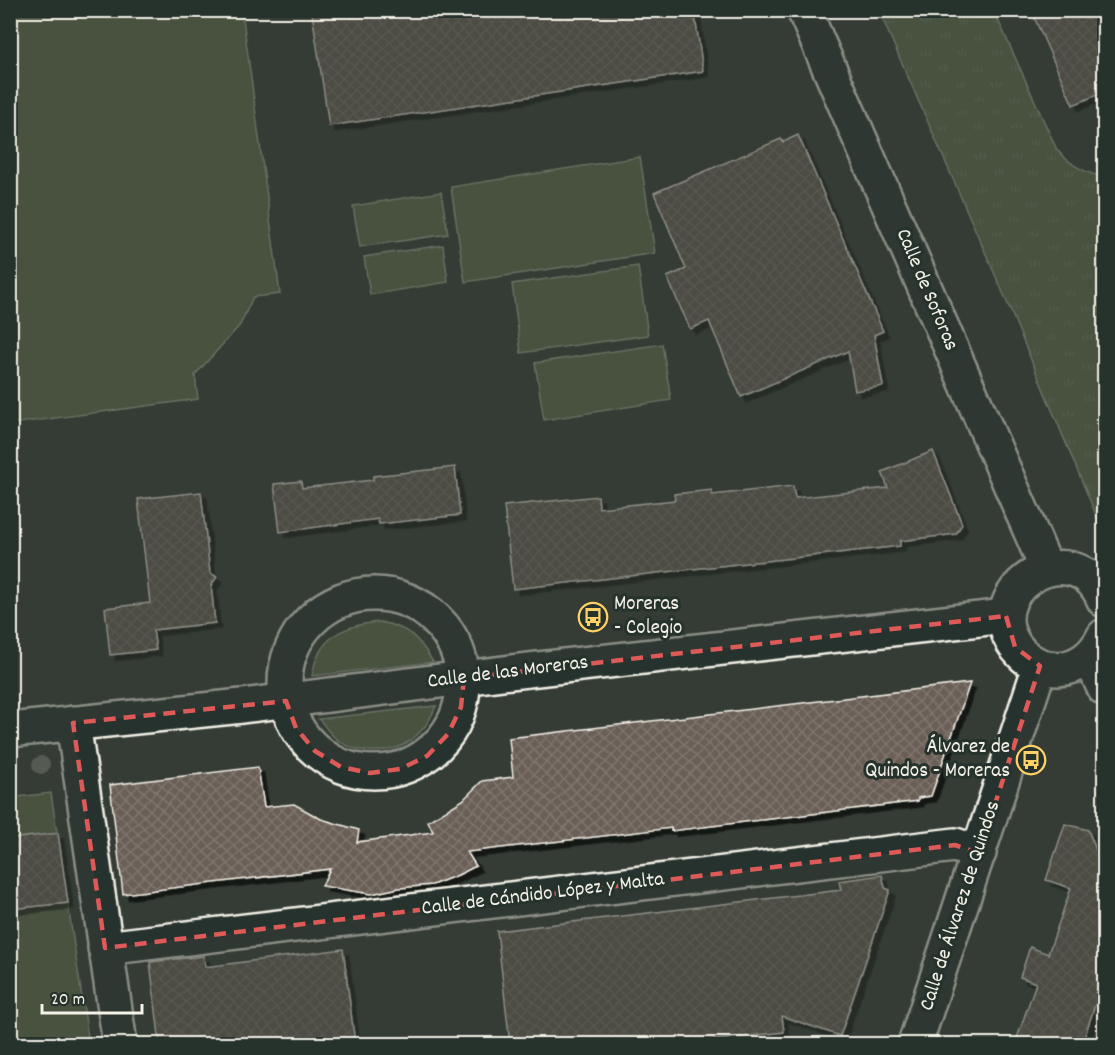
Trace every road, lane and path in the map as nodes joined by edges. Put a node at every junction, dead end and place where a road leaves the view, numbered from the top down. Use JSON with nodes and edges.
{"nodes":[{"id":1,"x":804,"y":10,"type":"edge"},
{"id":2,"x":1047,"y":568,"type":"junction"},
{"id":3,"x":1104,"y":600,"type":"edge"},
{"id":4,"x":1006,"y":616,"type":"junction"},
{"id":5,"x":1097,"y":646,"type":"edge"},
{"id":6,"x":1040,"y":666,"type":"junction"},
{"id":7,"x":464,"y":678,"type":"junction"},
{"id":8,"x":1104,"y":688,"type":"edge"},
{"id":9,"x":286,"y":701,"type":"junction"},
{"id":10,"x":73,"y":723,"type":"junction"},
{"id":11,"x":10,"y":730,"type":"edge"},
{"id":12,"x":979,"y":853,"type":"junction"},
{"id":13,"x":105,"y":948,"type":"junction"},
{"id":14,"x":120,"y":1044,"type":"edge"},
{"id":15,"x":915,"y":1044,"type":"edge"}],
"edges":[{"from":1,"to":2,"type":"street","name":"Calle de Soforas"},
{"from":2,"to":3,"type":"street"},
{"from":2,"to":4,"type":"street"},
{"from":4,"to":6,"type":"street"},
{"from":4,"to":7,"type":"street","name":"Calle de las Moreras"},
{"from":5,"to":6,"type":"street"},
{"from":5,"to":8,"type":"street"},
{"from":6,"to":12,"type":"street","name":"Calle de Álvarez de Quindos"},
{"from":7,"to":9,"type":"street","name":"Calle de las Moreras"},
{"from":7,"to":9,"type":"street"},
{"from":7,"to":9,"type":"street"},
{"from":9,"to":10,"type":"street","name":"Calle de las Moreras"},
{"from":10,"to":11,"type":"street","name":"Calle de las Moreras"},
{"from":10,"to":13,"type":"street"},
{"from":12,"to":13,"type":"street","name":"Calle de Cándido López y Malta"},
{"from":12,"to":15,"type":"street","name":"Calle de Álvarez de Quindos"},
{"from":13,"to":14,"type":"street"}]}
